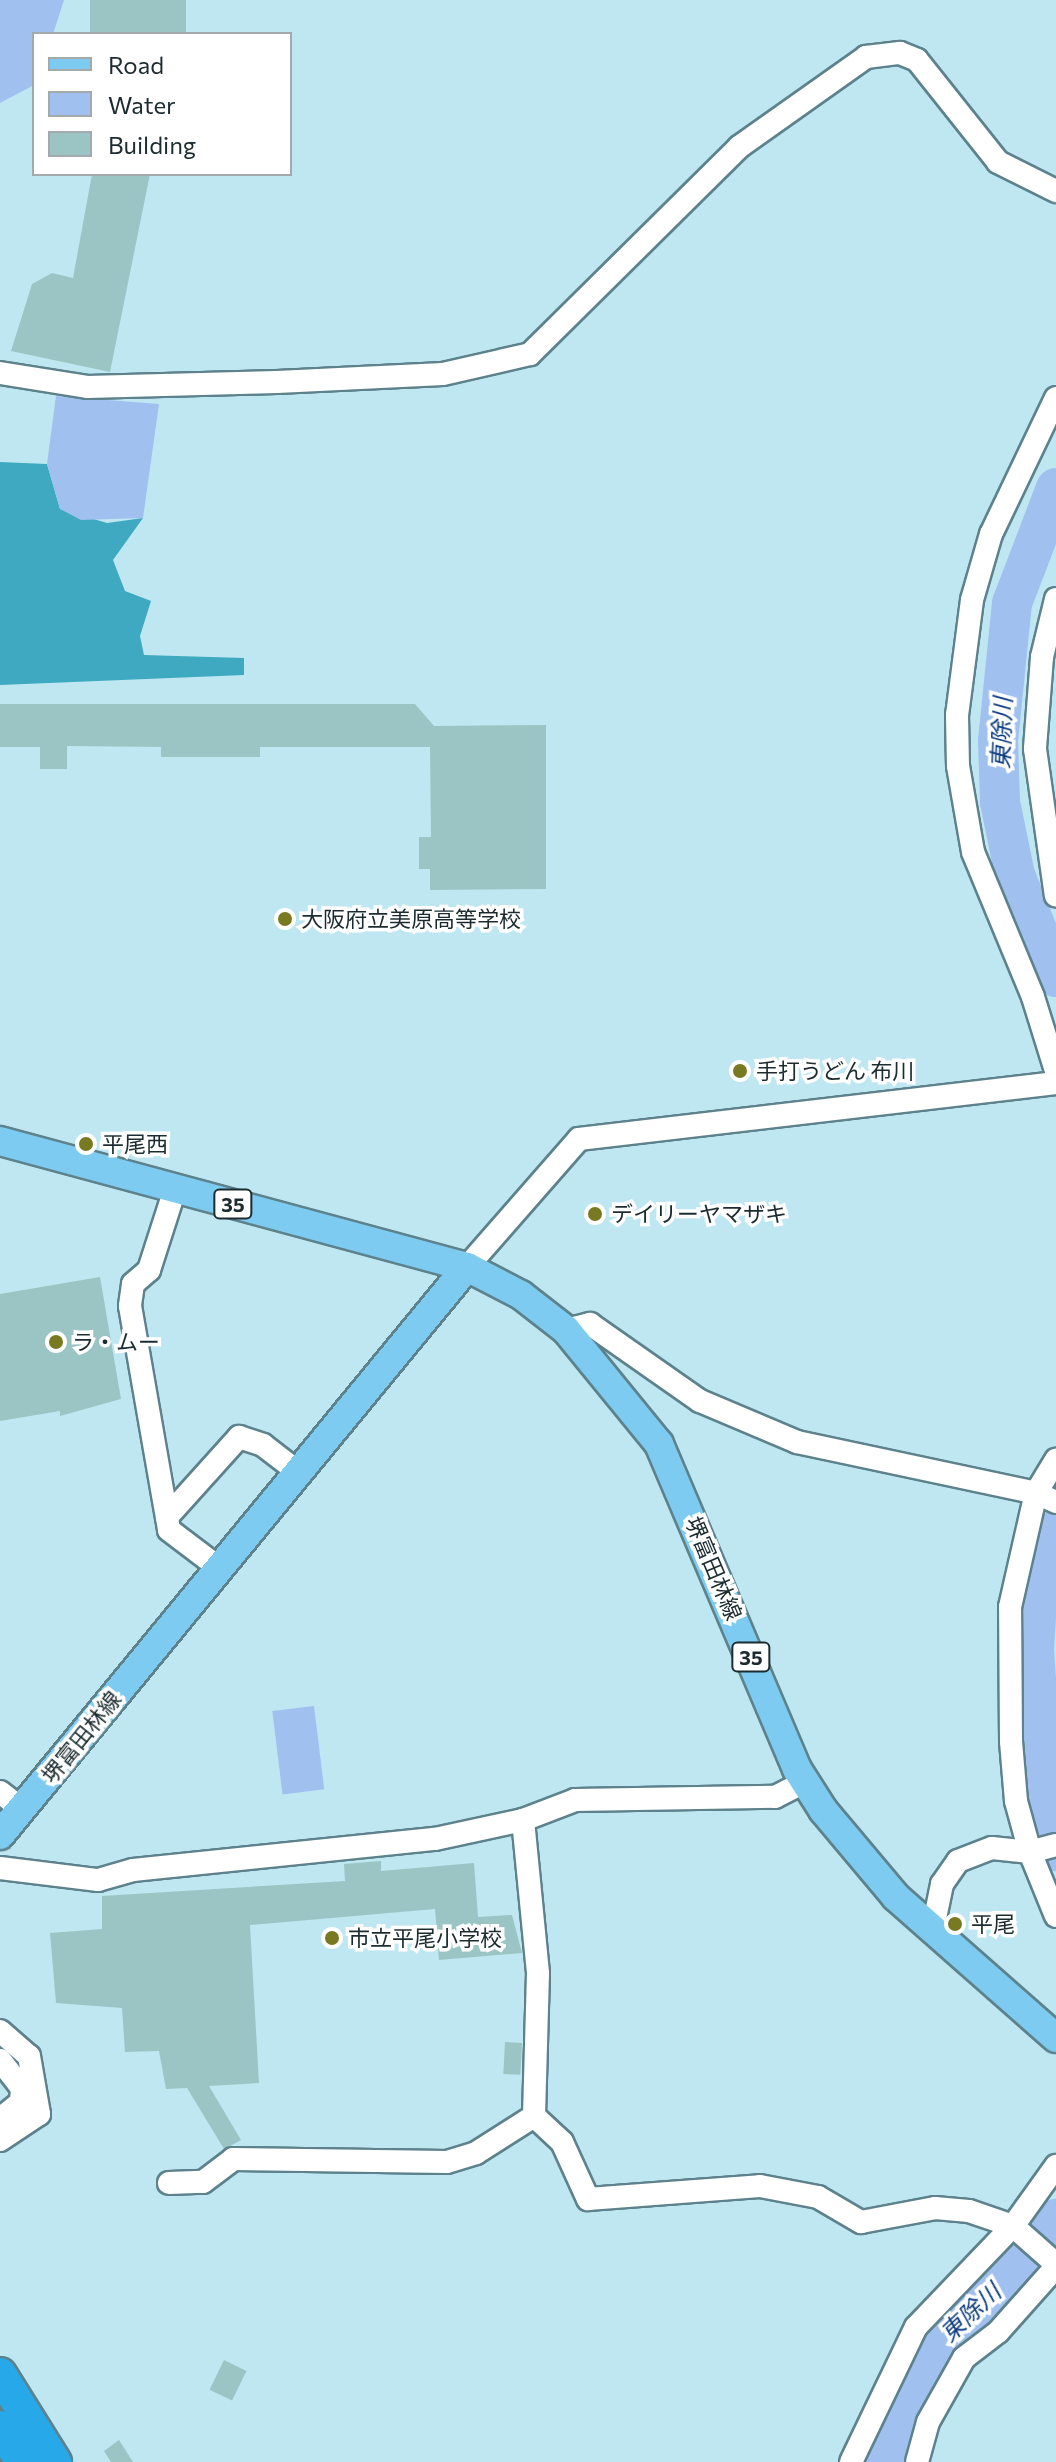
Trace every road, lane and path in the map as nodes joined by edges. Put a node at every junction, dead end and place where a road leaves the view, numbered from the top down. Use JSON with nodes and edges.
{"nodes":[{"id":1,"x":1056,"y":191,"type":"edge"},
{"id":2,"x":0,"y":373,"type":"edge"},
{"id":3,"x":1056,"y":398,"type":"edge"},
{"id":4,"x":1056,"y":599,"type":"edge"},
{"id":5,"x":1056,"y":896,"type":"edge"},
{"id":6,"x":1056,"y":1071,"type":"edge"},
{"id":7,"x":1056,"y":1083,"type":"edge"},
{"id":8,"x":0,"y":1141,"type":"edge"},
{"id":9,"x":175,"y":1189,"type":"junction"},
{"id":10,"x":467,"y":1267,"type":"junction"},
{"id":11,"x":566,"y":1330,"type":"junction"},
{"id":12,"x":1056,"y":1460,"type":"edge"},
{"id":13,"x":298,"y":1472,"type":"junction"},
{"id":14,"x":1048,"y":1499,"type":"edge"},
{"id":15,"x":167,"y":1517,"type":"junction"},
{"id":16,"x":219,"y":1568,"type":"junction"},
{"id":17,"x":805,"y":1782,"type":"junction"},
{"id":18,"x":11,"y":1800,"type":"edge"},
{"id":19,"x":523,"y":1820,"type":"junction"},
{"id":20,"x":0,"y":1835,"type":"edge"},
{"id":21,"x":1056,"y":1845,"type":"edge"},
{"id":22,"x":1031,"y":1852,"type":"junction"},
{"id":23,"x":0,"y":1868,"type":"edge"},
{"id":24,"x":1056,"y":1916,"type":"edge"},
{"id":25,"x":933,"y":1928,"type":"junction"},
{"id":26,"x":0,"y":2031,"type":"edge"},
{"id":27,"x":1056,"y":2038,"type":"edge"},
{"id":28,"x":1,"y":2058,"type":"edge"},
{"id":29,"x":534,"y":2116,"type":"junction"},
{"id":30,"x":0,"y":2119,"type":"edge"},
{"id":31,"x":0,"y":2140,"type":"edge"},
{"id":32,"x":1056,"y":2166,"type":"edge"},
{"id":33,"x":169,"y":2183,"type":"dead end"},
{"id":34,"x":1013,"y":2226,"type":"junction"},
{"id":35,"x":1056,"y":2266,"type":"edge"},
{"id":36,"x":0,"y":2374,"type":"edge"},
{"id":37,"x":0,"y":2427,"type":"edge"},
{"id":38,"x":22,"y":2462,"type":"edge"},
{"id":39,"x":55,"y":2462,"type":"edge"},
{"id":40,"x":851,"y":2462,"type":"edge"},
{"id":41,"x":917,"y":2462,"type":"edge"}],
"edges":[{"from":1,"to":2,"type":"street"},
{"from":3,"to":6,"type":"street"},
{"from":4,"to":5,"type":"street"},
{"from":7,"to":10,"type":"street"},
{"from":8,"to":9,"type":"main road","name":"堺富田林線","number":"35"},
{"from":9,"to":10,"type":"main road","name":"堺富田林線","number":"35"},
{"from":9,"to":15,"type":"street"},
{"from":10,"to":11,"type":"main road","name":"堺富田林線","number":"35"},
{"from":10,"to":13,"type":"main road","name":"堺富田林線"},
{"from":11,"to":14,"type":"street"},
{"from":11,"to":17,"type":"main road","name":"堺富田林線","number":"35"},
{"from":12,"to":14,"type":"street"},
{"from":13,"to":15,"type":"street"},
{"from":13,"to":16,"type":"main road","name":"堺富田林線"},
{"from":14,"to":22,"type":"street"},
{"from":15,"to":16,"type":"street"},
{"from":16,"to":18,"type":"main road","name":"堺富田林線"},
{"from":17,"to":19,"type":"street"},
{"from":17,"to":25,"type":"main road","name":"堺富田林線","number":"35"},
{"from":18,"to":20,"type":"main road","name":"堺富田林線"},
{"from":19,"to":23,"type":"street"},
{"from":19,"to":29,"type":"street"},
{"from":21,"to":22,"type":"street"},
{"from":22,"to":24,"type":"street"},
{"from":22,"to":25,"type":"street"},
{"from":25,"to":27,"type":"main road","name":"堺富田林線","number":"35"},
{"from":26,"to":31,"type":"street"},
{"from":28,"to":30,"type":"street"},
{"from":29,"to":33,"type":"street"},
{"from":29,"to":34,"type":"street"},
{"from":32,"to":34,"type":"street"},
{"from":34,"to":35,"type":"street"},
{"from":34,"to":40,"type":"street"},
{"from":35,"to":41,"type":"street"},
{"from":36,"to":39,"type":"highway"},
{"from":37,"to":38,"type":"highway"}]}
